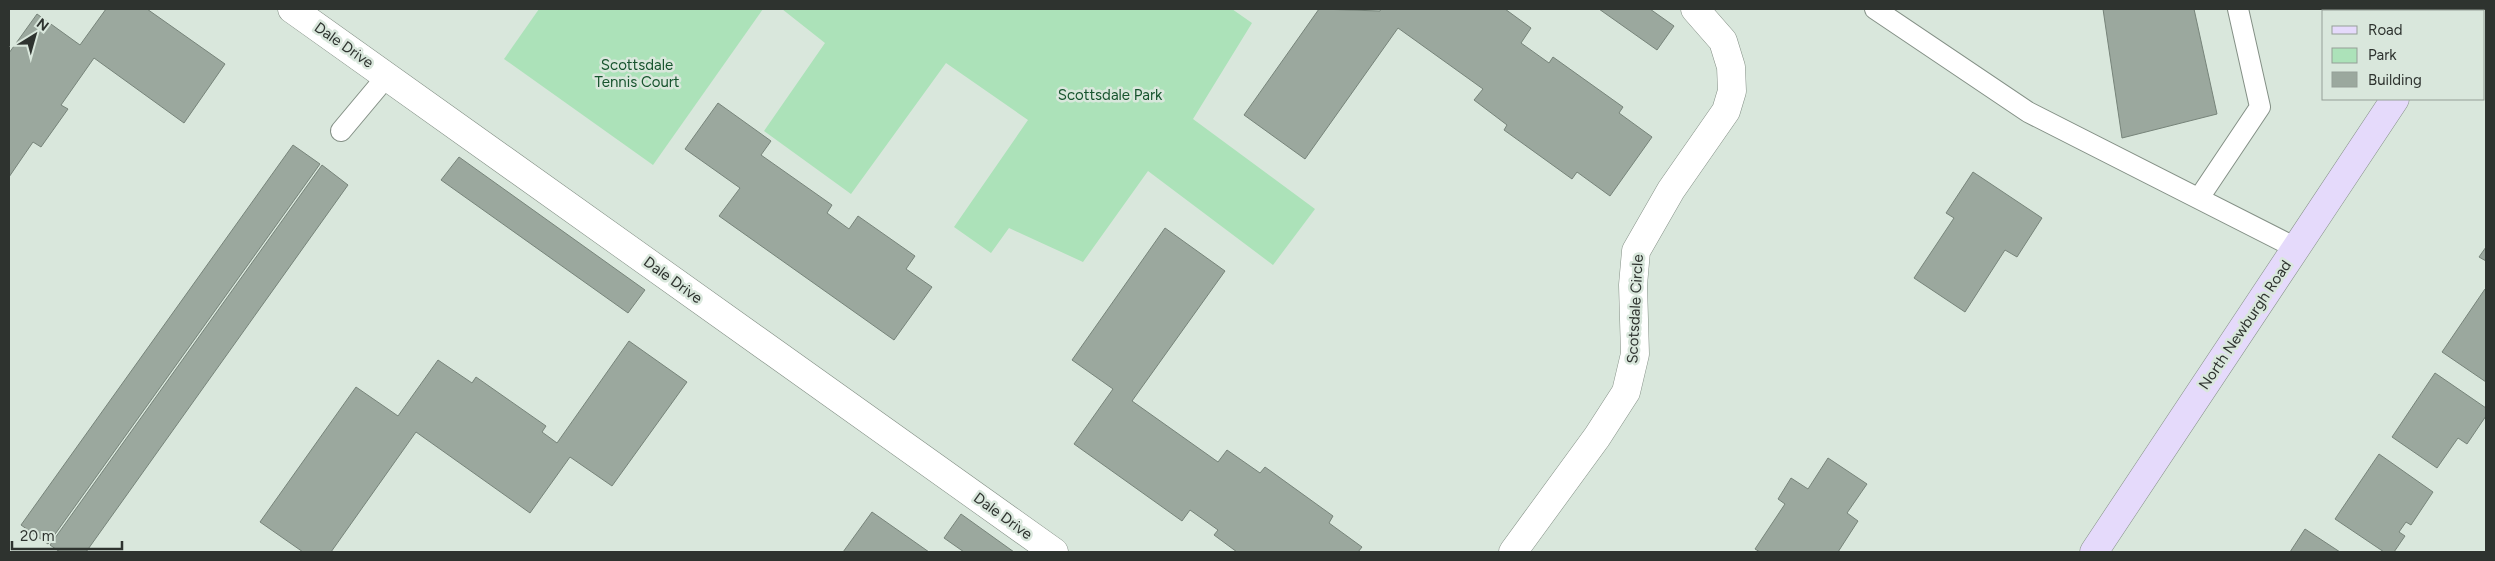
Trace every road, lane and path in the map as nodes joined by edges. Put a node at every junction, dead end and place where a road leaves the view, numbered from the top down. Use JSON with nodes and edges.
{"nodes":[{"id":1,"x":292,"y":9,"type":"edge"},
{"id":2,"x":1695,"y":9,"type":"edge"},
{"id":3,"x":1875,"y":9,"type":"edge"},
{"id":4,"x":2238,"y":9,"type":"edge"},
{"id":5,"x":387,"y":76,"type":"junction"},
{"id":6,"x":2394,"y":100,"type":"edge"},
{"id":7,"x":341,"y":130,"type":"dead end"},
{"id":8,"x":2199,"y":198,"type":"junction"},
{"id":9,"x":2296,"y":248,"type":"junction"},
{"id":10,"x":1054,"y":552,"type":"edge"},
{"id":11,"x":1513,"y":552,"type":"edge"},
{"id":12,"x":2094,"y":552,"type":"edge"}],
"edges":[{"from":1,"to":5,"type":"street","name":"Dale Drive"},
{"from":2,"to":11,"type":"street","name":"Scotsdale Circle"},
{"from":3,"to":8,"type":"lane"},
{"from":4,"to":8,"type":"lane"},
{"from":5,"to":7,"type":"lane"},
{"from":5,"to":10,"type":"street","name":"Dale Drive"},
{"from":6,"to":9,"type":"main road","name":"North Newburgh Road"},
{"from":8,"to":9,"type":"lane"},
{"from":9,"to":12,"type":"main road","name":"North Newburgh Road"}]}
